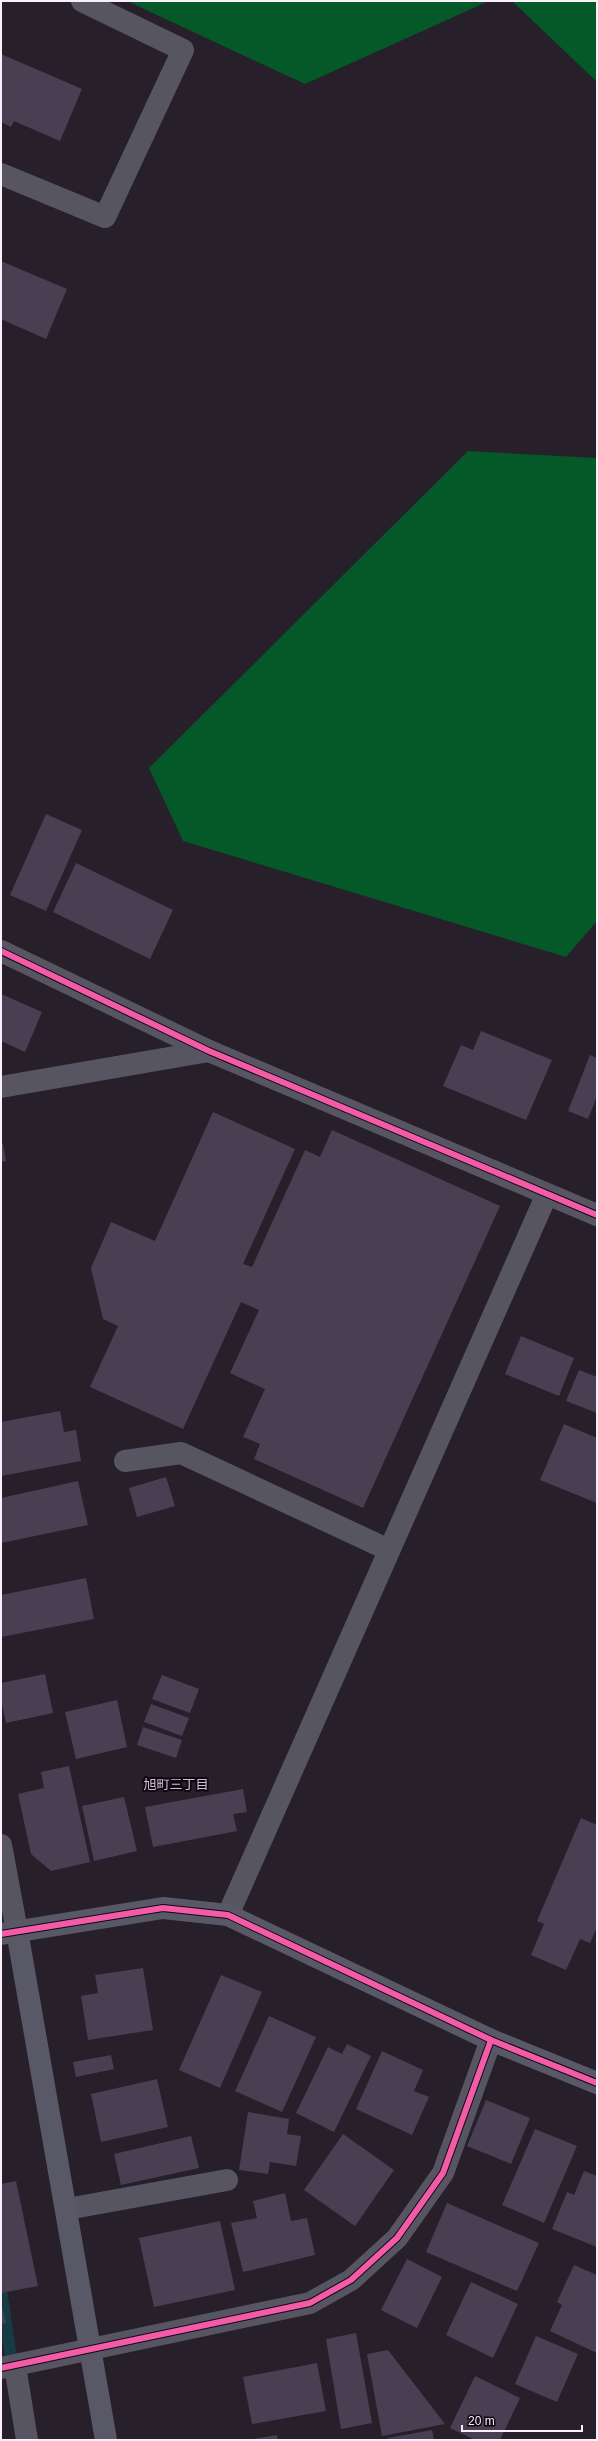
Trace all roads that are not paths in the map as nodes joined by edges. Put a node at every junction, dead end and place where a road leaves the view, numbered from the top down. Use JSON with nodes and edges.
{"nodes":[{"id":1,"x":82,"y":1,"type":"edge"},
{"id":2,"x":1,"y":174,"type":"edge"},
{"id":3,"x":1,"y":951,"type":"edge"},
{"id":4,"x":209,"y":1051,"type":"junction"},
{"id":5,"x":1,"y":1087,"type":"edge"},
{"id":6,"x":547,"y":1194,"type":"junction"},
{"id":7,"x":597,"y":1215,"type":"edge"},
{"id":8,"x":125,"y":1461,"type":"dead end"},
{"id":9,"x":389,"y":1550,"type":"junction"},
{"id":10,"x":1,"y":1845,"type":"edge"},
{"id":11,"x":228,"y":1915,"type":"junction"},
{"id":12,"x":9,"y":1932,"type":"edge"},
{"id":13,"x":490,"y":2040,"type":"junction"},
{"id":14,"x":597,"y":2082,"type":"edge"},
{"id":15,"x":227,"y":2180,"type":"dead end"},
{"id":16,"x":67,"y":2209,"type":"junction"},
{"id":17,"x":91,"y":2351,"type":"junction"},
{"id":18,"x":8,"y":2367,"type":"edge"},
{"id":19,"x":27,"y":2440,"type":"edge"},
{"id":20,"x":106,"y":2440,"type":"edge"}],
"edges":[{"from":1,"to":2,"type":"street"},
{"from":3,"to":4,"type":"street"},
{"from":4,"to":5,"type":"street"},
{"from":4,"to":6,"type":"street"},
{"from":6,"to":7,"type":"street"},
{"from":6,"to":9,"type":"street"},
{"from":8,"to":9,"type":"street"},
{"from":9,"to":11,"type":"street"},
{"from":10,"to":12,"type":"street"},
{"from":11,"to":12,"type":"street"},
{"from":11,"to":13,"type":"street"},
{"from":12,"to":16,"type":"street"},
{"from":13,"to":14,"type":"street"},
{"from":13,"to":17,"type":"street"},
{"from":15,"to":16,"type":"street"},
{"from":16,"to":17,"type":"street"},
{"from":17,"to":18,"type":"street"},
{"from":17,"to":20,"type":"street"},
{"from":18,"to":19,"type":"street"}]}
